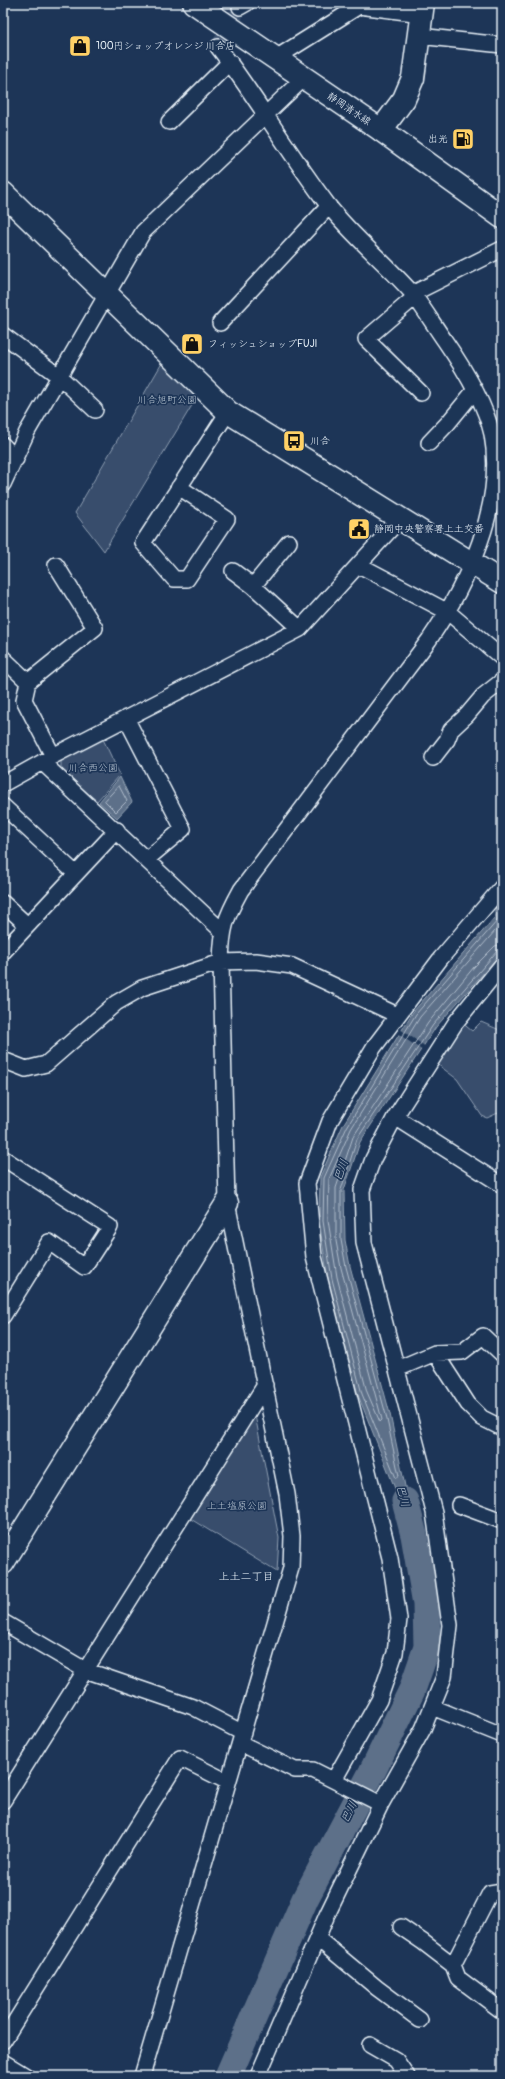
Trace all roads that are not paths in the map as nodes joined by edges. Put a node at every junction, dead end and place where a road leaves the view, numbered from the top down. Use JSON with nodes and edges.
{"nodes":[{"id":1,"x":194,"y":3,"type":"edge"},
{"id":2,"x":423,"y":9,"type":"edge"},
{"id":3,"x":419,"y":36,"type":"junction"},
{"id":4,"x":502,"y":45,"type":"edge"},
{"id":5,"x":218,"y":46,"type":"dead end"},
{"id":6,"x":276,"y":58,"type":"junction"},
{"id":7,"x":230,"y":62,"type":"junction"},
{"id":8,"x":304,"y":78,"type":"junction"},
{"id":9,"x":264,"y":115,"type":"junction"},
{"id":10,"x":169,"y":122,"type":"dead end"},
{"id":11,"x":381,"y":130,"type":"junction"},
{"id":12,"x":3,"y":193,"type":"edge"},
{"id":13,"x":329,"y":206,"type":"junction"},
{"id":14,"x":502,"y":217,"type":"edge"},
{"id":15,"x":502,"y":249,"type":"edge"},
{"id":16,"x":107,"y":293,"type":"junction"},
{"id":17,"x":413,"y":295,"type":"junction"},
{"id":18,"x":220,"y":323,"type":"dead end"},
{"id":19,"x":3,"y":335,"type":"edge"},
{"id":20,"x":60,"y":377,"type":"junction"},
{"id":21,"x":474,"y":390,"type":"junction"},
{"id":22,"x":420,"y":393,"type":"dead end"},
{"id":23,"x":94,"y":410,"type":"dead end"},
{"id":24,"x":228,"y":412,"type":"junction"},
{"id":25,"x":429,"y":443,"type":"dead end"},
{"id":26,"x":3,"y":445,"type":"edge"},
{"id":27,"x":16,"y":458,"type":"junction"},
{"id":28,"x":3,"y":484,"type":"edge"},
{"id":29,"x":179,"y":487,"type":"junction"},
{"id":30,"x":496,"y":512,"type":"edge"},
{"id":31,"x":400,"y":519,"type":"junction"},
{"id":32,"x":289,"y":542,"type":"dead end"},
{"id":33,"x":473,"y":564,"type":"junction"},
{"id":34,"x":56,"y":565,"type":"dead end"},
{"id":35,"x":359,"y":565,"type":"junction"},
{"id":36,"x":233,"y":571,"type":"dead end"},
{"id":37,"x":502,"y":582,"type":"edge"},
{"id":38,"x":253,"y":586,"type":"junction"},
{"id":39,"x":448,"y":612,"type":"junction"},
{"id":40,"x":300,"y":629,"type":"junction"},
{"id":41,"x":3,"y":658,"type":"edge"},
{"id":42,"x":502,"y":658,"type":"edge"},
{"id":43,"x":502,"y":680,"type":"edge"},
{"id":44,"x":28,"y":682,"type":"junction"},
{"id":45,"x":126,"y":718,"type":"junction"},
{"id":46,"x":433,"y":758,"type":"dead end"},
{"id":47,"x":48,"y":759,"type":"junction"},
{"id":48,"x":3,"y":784,"type":"edge"},
{"id":49,"x":3,"y":806,"type":"edge"},
{"id":50,"x":117,"y":830,"type":"junction"},
{"id":51,"x":146,"y":859,"type":"junction"},
{"id":52,"x":76,"y":874,"type":"junction"},
{"id":53,"x":502,"y":887,"type":"edge"},
{"id":54,"x":3,"y":903,"type":"edge"},
{"id":55,"x":27,"y":925,"type":"junction"},
{"id":56,"x":222,"y":931,"type":"junction"},
{"id":57,"x":3,"y":952,"type":"edge"},
{"id":58,"x":221,"y":962,"type":"junction"},
{"id":59,"x":502,"y":965,"type":"edge"},
{"id":60,"x":397,"y":1015,"type":"junction"},
{"id":61,"x":4,"y":1063,"type":"edge"},
{"id":62,"x":395,"y":1117,"type":"junction"},
{"id":63,"x":3,"y":1158,"type":"edge"},
{"id":64,"x":502,"y":1185,"type":"edge"},
{"id":65,"x":227,"y":1203,"type":"junction"},
{"id":66,"x":3,"y":1316,"type":"edge"},
{"id":67,"x":435,"y":1353,"type":"junction"},
{"id":68,"x":502,"y":1354,"type":"edge"},
{"id":69,"x":397,"y":1369,"type":"junction"},
{"id":70,"x":265,"y":1385,"type":"junction"},
{"id":71,"x":502,"y":1428,"type":"edge"},
{"id":72,"x":459,"y":1505,"type":"dead end"},
{"id":73,"x":502,"y":1521,"type":"edge"},
{"id":74,"x":3,"y":1563,"type":"edge"},
{"id":75,"x":3,"y":1622,"type":"edge"},
{"id":76,"x":85,"y":1670,"type":"junction"},
{"id":77,"x":432,"y":1707,"type":"junction"},
{"id":78,"x":502,"y":1735,"type":"edge"},
{"id":79,"x":242,"y":1738,"type":"junction"},
{"id":80,"x":334,"y":1780,"type":"junction"},
{"id":81,"x":228,"y":1782,"type":"junction"},
{"id":82,"x":3,"y":1801,"type":"edge"},
{"id":83,"x":381,"y":1804,"type":"junction"},
{"id":84,"x":502,"y":1891,"type":"edge"},
{"id":85,"x":400,"y":1927,"type":"dead end"},
{"id":86,"x":317,"y":1938,"type":"junction"},
{"id":87,"x":453,"y":1966,"type":"junction"},
{"id":88,"x":502,"y":2012,"type":"edge"},
{"id":89,"x":420,"y":2020,"type":"dead end"},
{"id":90,"x":3,"y":2041,"type":"edge"},
{"id":91,"x":370,"y":2045,"type":"dead end"},
{"id":92,"x":3,"y":2062,"type":"edge"},
{"id":93,"x":26,"y":2076,"type":"edge"},
{"id":94,"x":142,"y":2076,"type":"edge"},
{"id":95,"x":258,"y":2076,"type":"edge"},
{"id":96,"x":407,"y":2076,"type":"edge"}],
"edges":[{"from":1,"to":6,"type":"street","name":"静岡清水線"},
{"from":2,"to":3,"type":"street"},
{"from":2,"to":6,"type":"street"},
{"from":3,"to":4,"type":"street"},
{"from":3,"to":11,"type":"street"},
{"from":5,"to":7,"type":"street"},
{"from":6,"to":8,"type":"street","name":"静岡清水線"},
{"from":7,"to":9,"type":"street"},
{"from":7,"to":10,"type":"street"},
{"from":8,"to":9,"type":"street"},
{"from":8,"to":11,"type":"street","name":"静岡清水線"},
{"from":9,"to":13,"type":"street"},
{"from":9,"to":16,"type":"street"},
{"from":11,"to":14,"type":"street","name":"静岡清水線"},
{"from":12,"to":16,"type":"street"},
{"from":13,"to":17,"type":"street"},
{"from":13,"to":18,"type":"street"},
{"from":15,"to":17,"type":"street"},
{"from":16,"to":20,"type":"street"},
{"from":16,"to":24,"type":"street"},
{"from":17,"to":21,"type":"street"},
{"from":17,"to":22,"type":"street"},
{"from":19,"to":20,"type":"street"},
{"from":20,"to":23,"type":"street"},
{"from":20,"to":27,"type":"street"},
{"from":21,"to":25,"type":"street"},
{"from":21,"to":30,"type":"street"},
{"from":24,"to":29,"type":"street"},
{"from":24,"to":31,"type":"street"},
{"from":26,"to":27,"type":"street"},
{"from":27,"to":28,"type":"street"},
{"from":29,"to":29,"type":"street"},
{"from":30,"to":33,"type":"street"},
{"from":31,"to":33,"type":"street"},
{"from":31,"to":35,"type":"street"},
{"from":32,"to":38,"type":"street"},
{"from":33,"to":37,"type":"street"},
{"from":33,"to":39,"type":"street"},
{"from":34,"to":44,"type":"street"},
{"from":35,"to":39,"type":"street"},
{"from":35,"to":40,"type":"street"},
{"from":36,"to":38,"type":"street"},
{"from":38,"to":40,"type":"street"},
{"from":39,"to":42,"type":"street"},
{"from":39,"to":56,"type":"street"},
{"from":40,"to":45,"type":"street"},
{"from":41,"to":44,"type":"street"},
{"from":43,"to":46,"type":"street"},
{"from":44,"to":47,"type":"street"},
{"from":45,"to":47,"type":"street"},
{"from":45,"to":51,"type":"street"},
{"from":47,"to":48,"type":"street"},
{"from":47,"to":50,"type":"street"},
{"from":49,"to":52,"type":"street"},
{"from":50,"to":51,"type":"street"},
{"from":50,"to":52,"type":"street"},
{"from":51,"to":56,"type":"street"},
{"from":52,"to":55,"type":"street"},
{"from":53,"to":60,"type":"street"},
{"from":54,"to":55,"type":"street"},
{"from":55,"to":57,"type":"street"},
{"from":56,"to":58,"type":"street"},
{"from":58,"to":60,"type":"street"},
{"from":58,"to":61,"type":"street"},
{"from":58,"to":65,"type":"street"},
{"from":59,"to":62,"type":"street"},
{"from":60,"to":80,"type":"street"},
{"from":62,"to":64,"type":"street"},
{"from":62,"to":69,"type":"street"},
{"from":63,"to":66,"type":"street"},
{"from":65,"to":70,"type":"street"},
{"from":65,"to":74,"type":"street"},
{"from":67,"to":68,"type":"street"},
{"from":67,"to":69,"type":"street"},
{"from":67,"to":71,"type":"street"},
{"from":69,"to":77,"type":"street"},
{"from":70,"to":76,"type":"street"},
{"from":70,"to":79,"type":"street"},
{"from":72,"to":73,"type":"street"},
{"from":75,"to":76,"type":"street"},
{"from":76,"to":79,"type":"street"},
{"from":76,"to":82,"type":"street"},
{"from":77,"to":78,"type":"street"},
{"from":77,"to":83,"type":"street"},
{"from":79,"to":80,"type":"street"},
{"from":79,"to":81,"type":"street"},
{"from":80,"to":83,"type":"street"},
{"from":81,"to":90,"type":"street"},
{"from":81,"to":94,"type":"street"},
{"from":83,"to":86,"type":"street"},
{"from":84,"to":87,"type":"street"},
{"from":85,"to":87,"type":"street"},
{"from":86,"to":89,"type":"street"},
{"from":86,"to":95,"type":"street"},
{"from":87,"to":88,"type":"street"},
{"from":91,"to":96,"type":"street"},
{"from":92,"to":93,"type":"street"}]}
